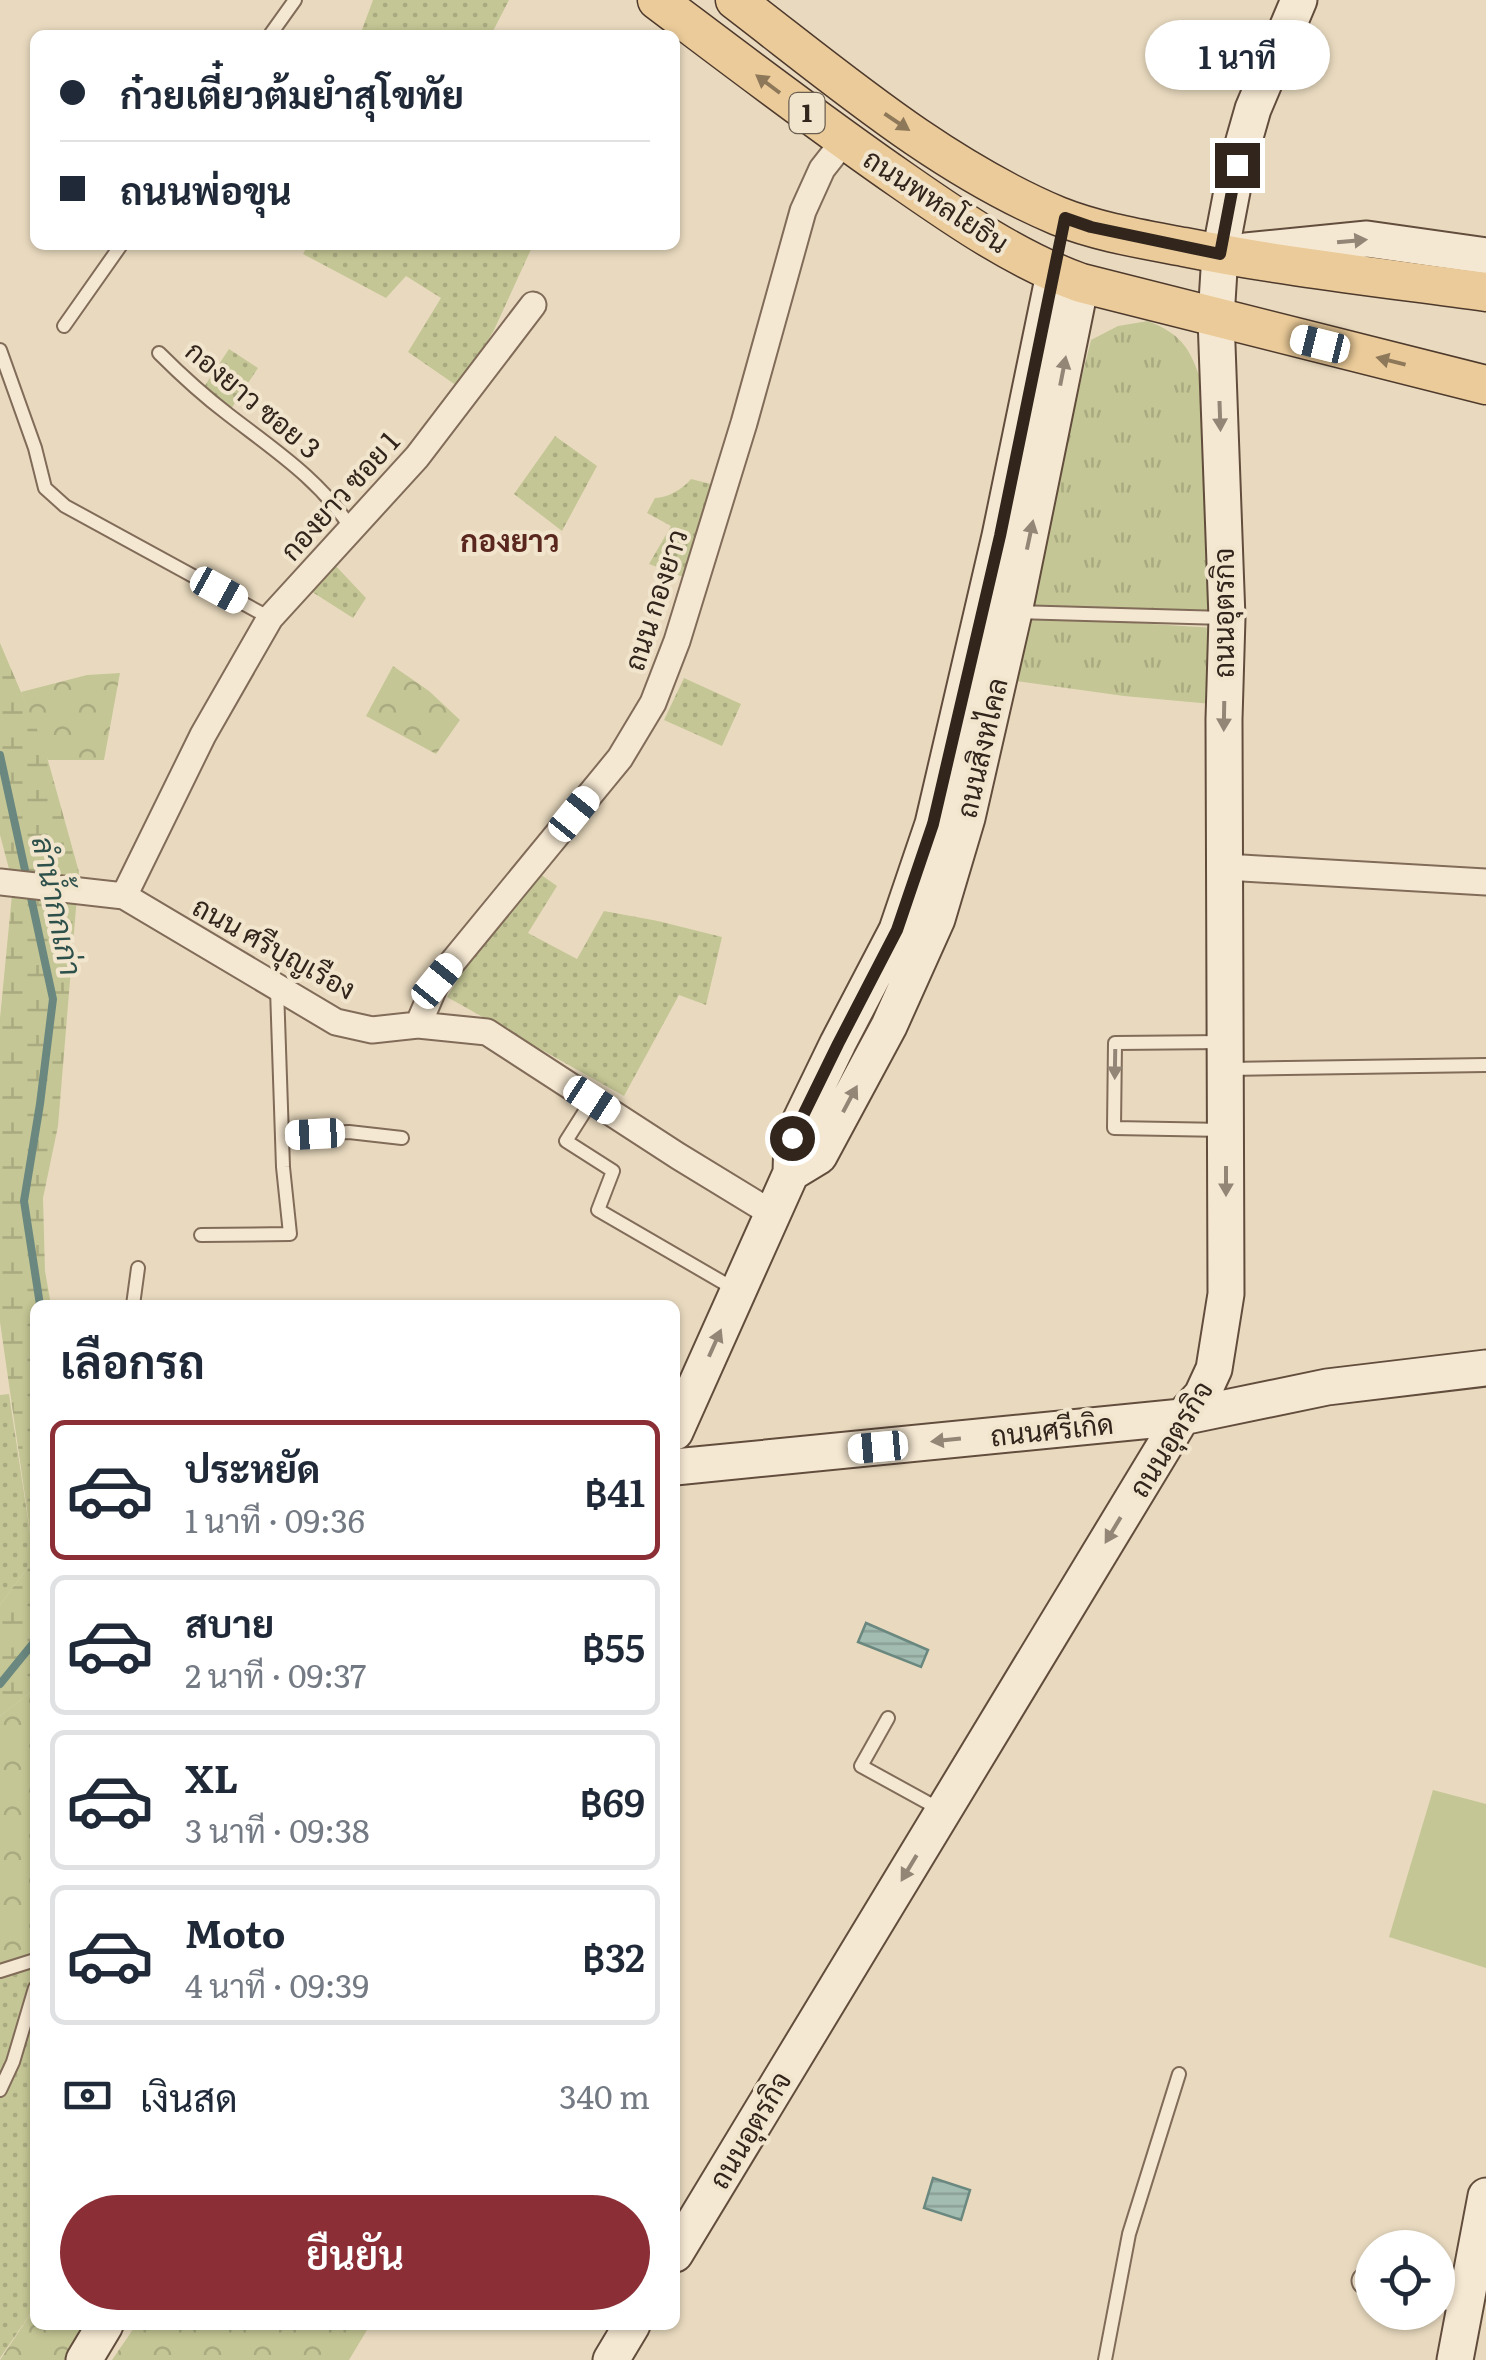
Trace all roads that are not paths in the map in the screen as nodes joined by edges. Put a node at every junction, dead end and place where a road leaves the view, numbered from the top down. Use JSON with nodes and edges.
{"nodes":[{"id":1,"x":295,"y":0,"type":"edge"},
{"id":2,"x":656,"y":0,"type":"edge"},
{"id":3,"x":735,"y":0,"type":"edge"},
{"id":4,"x":1299,"y":0,"type":"edge"},
{"id":5,"x":274,"y":30,"type":"edge"},
{"id":6,"x":844,"y":141,"type":"junction"},
{"id":7,"x":1078,"y":222,"type":"junction"},
{"id":8,"x":118,"y":250,"type":"edge"},
{"id":9,"x":1220,"y":254,"type":"junction"},
{"id":10,"x":1486,"y":256,"type":"edge"},
{"id":11,"x":1068,"y":278,"type":"junction"},
{"id":12,"x":1486,"y":292,"type":"edge"},
{"id":13,"x":533,"y":305,"type":"dead end"},
{"id":14,"x":1216,"y":318,"type":"junction"},
{"id":15,"x":64,"y":326,"type":"dead end"},
{"id":16,"x":0,"y":350,"type":"edge"},
{"id":17,"x":159,"y":354,"type":"dead end"},
{"id":18,"x":1486,"y":384,"type":"edge"},
{"id":19,"x":352,"y":530,"type":"junction"},
{"id":20,"x":1014,"y":612,"type":"junction"},
{"id":21,"x":270,"y":618,"type":"junction"},
{"id":22,"x":1227,"y":618,"type":"junction"},
{"id":23,"x":1225,"y":867,"type":"junction"},
{"id":24,"x":0,"y":882,"type":"edge"},
{"id":25,"x":1486,"y":882,"type":"edge"},
{"id":26,"x":124,"y":896,"type":"junction"},
{"id":27,"x":277,"y":987,"type":"junction"},
{"id":28,"x":418,"y":1025,"type":"junction"},
{"id":29,"x":1226,"y":1056,"type":"junction"},
{"id":30,"x":1486,"y":1065,"type":"edge"},
{"id":31,"x":592,"y":1100,"type":"junction"},
{"id":32,"x":1226,"y":1130,"type":"junction"},
{"id":33,"x":282,"y":1135,"type":"junction"},
{"id":34,"x":402,"y":1138,"type":"dead end"},
{"id":35,"x":791,"y":1173,"type":"junction"},
{"id":36,"x":773,"y":1214,"type":"junction"},
{"id":37,"x":201,"y":1235,"type":"dead end"},
{"id":38,"x":138,"y":1268,"type":"dead end"},
{"id":39,"x":738,"y":1291,"type":"junction"},
{"id":40,"x":135,"y":1300,"type":"edge"},
{"id":41,"x":1486,"y":1368,"type":"edge"},
{"id":42,"x":1182,"y":1417,"type":"junction"},
{"id":43,"x":680,"y":1421,"type":"edge"},
{"id":44,"x":680,"y":1467,"type":"edge"},
{"id":45,"x":888,"y":1718,"type":"dead end"},
{"id":46,"x":943,"y":1811,"type":"junction"},
{"id":47,"x":30,"y":1962,"type":"edge"},
{"id":48,"x":0,"y":1971,"type":"edge"},
{"id":49,"x":30,"y":2006,"type":"edge"},
{"id":50,"x":1179,"y":2074,"type":"dead end"},
{"id":51,"x":0,"y":2090,"type":"edge"},
{"id":52,"x":1486,"y":2196,"type":"edge"},
{"id":53,"x":680,"y":2246,"type":"edge"},
{"id":54,"x":1455,"y":2289,"type":"edge"},
{"id":55,"x":102,"y":2330,"type":"edge"},
{"id":56,"x":629,"y":2330,"type":"edge"},
{"id":57,"x":1454,"y":2330,"type":"edge"},
{"id":58,"x":84,"y":2360,"type":"edge"},
{"id":59,"x":611,"y":2360,"type":"edge"},
{"id":60,"x":1105,"y":2360,"type":"edge"},
{"id":61,"x":1455,"y":2360,"type":"edge"}],
"edges":[{"from":1,"to":5,"type":"lane"},
{"from":6,"to":2,"type":"main road","name":"ถนนพหลโยธิน","number":"1","one_way":true},
{"from":3,"to":7,"type":"main road","name":"ถนนพหลโยธิน","number":"1","one_way":true},
{"from":4,"to":9,"type":"main road","name":"ถนนอุตรกิจ"},
{"from":6,"to":11,"type":"main road","name":"ถนนพหลโยธิน","number":"1"},
{"from":6,"to":28,"type":"street","name":"ถนน กองยาว"},
{"from":7,"to":9,"type":"main road","name":"ถนนพหลโยธิน","number":"1"},
{"from":7,"to":11,"type":"main road"},
{"from":8,"to":15,"type":"lane"},
{"from":9,"to":10,"type":"main road","number":"1","one_way":true},
{"from":9,"to":12,"type":"main road","name":"ถนนพหลโยธิน","number":"1"},
{"from":9,"to":14,"type":"main road","name":"ถนนอุตรกิจ"},
{"from":11,"to":14,"type":"main road","name":"ถนนพหลโยธิน","number":"1"},
{"from":20,"to":11,"type":"main road","name":"ถนนสิงหไคล","one_way":true},
{"from":11,"to":35,"type":"main road","name":"ถนนสิงหไคล"},
{"from":13,"to":19,"type":"street","name":"กองยาว ซอย 1"},
{"from":18,"to":14,"type":"main road","name":"ถนนพหลโยธิน","number":"1","one_way":true},
{"from":14,"to":22,"type":"main road","name":"ถนนอุตรกิจ","one_way":true},
{"from":16,"to":21,"type":"lane"},
{"from":17,"to":19,"type":"lane","name":"กองยาว ซอย 3"},
{"from":19,"to":21,"type":"street","name":"กองยาว ซอย 1"},
{"from":20,"to":22,"type":"lane"},
{"from":35,"to":20,"type":"main road","name":"ถนนสิงหไคล","one_way":true},
{"from":21,"to":26,"type":"street","name":"กองยาว ซอย 1"},
{"from":22,"to":23,"type":"main road","name":"ถนนอุตรกิจ","one_way":true},
{"from":23,"to":25,"type":"street"},
{"from":23,"to":29,"type":"main road","name":"ถนนอุตรกิจ"},
{"from":24,"to":26,"type":"street","name":"ถนน ศรีบุญเรือง"},
{"from":26,"to":27,"type":"street","name":"ถนน ศรีบุญเรือง"},
{"from":27,"to":28,"type":"street","name":"ถนน ศรีบุญเรือง"},
{"from":27,"to":33,"type":"lane"},
{"from":28,"to":31,"type":"street","name":"ถนน ศรีบุญเรือง"},
{"from":29,"to":30,"type":"lane"},
{"from":29,"to":32,"type":"main road","name":"ถนนอุตรกิจ"},
{"from":29,"to":32,"type":"lane","one_way":true},
{"from":31,"to":36,"type":"street","name":"ถนน ศรีบุญเรือง"},
{"from":31,"to":39,"type":"lane"},
{"from":32,"to":42,"type":"main road","name":"ถนนอุตรกิจ","one_way":true},
{"from":33,"to":34,"type":"lane"},
{"from":33,"to":37,"type":"lane"},
{"from":35,"to":36,"type":"main road","name":"ถนนสิงหไคล"},
{"from":36,"to":39,"type":"main road","name":"ถนนสิงหไคล"},
{"from":38,"to":40,"type":"lane"},
{"from":43,"to":39,"type":"main road","name":"ถนนสิงหไคล","one_way":true},
{"from":41,"to":42,"type":"main road","name":"ถนนศรีเกิด"},
{"from":42,"to":44,"type":"main road","name":"ถนนศรีเกิด","one_way":true},
{"from":42,"to":46,"type":"main road","name":"ถนนอุตรกิจ","one_way":true},
{"from":45,"to":46,"type":"lane"},
{"from":46,"to":53,"type":"main road","name":"ถนนอุตรกิจ","one_way":true},
{"from":47,"to":48,"type":"lane"},
{"from":49,"to":51,"type":"lane"},
{"from":50,"to":60,"type":"lane"},
{"from":52,"to":54,"type":"main road"},
{"from":55,"to":58,"type":"main road"},
{"from":56,"to":59,"type":"main road"},
{"from":57,"to":61,"type":"main road"}]}
